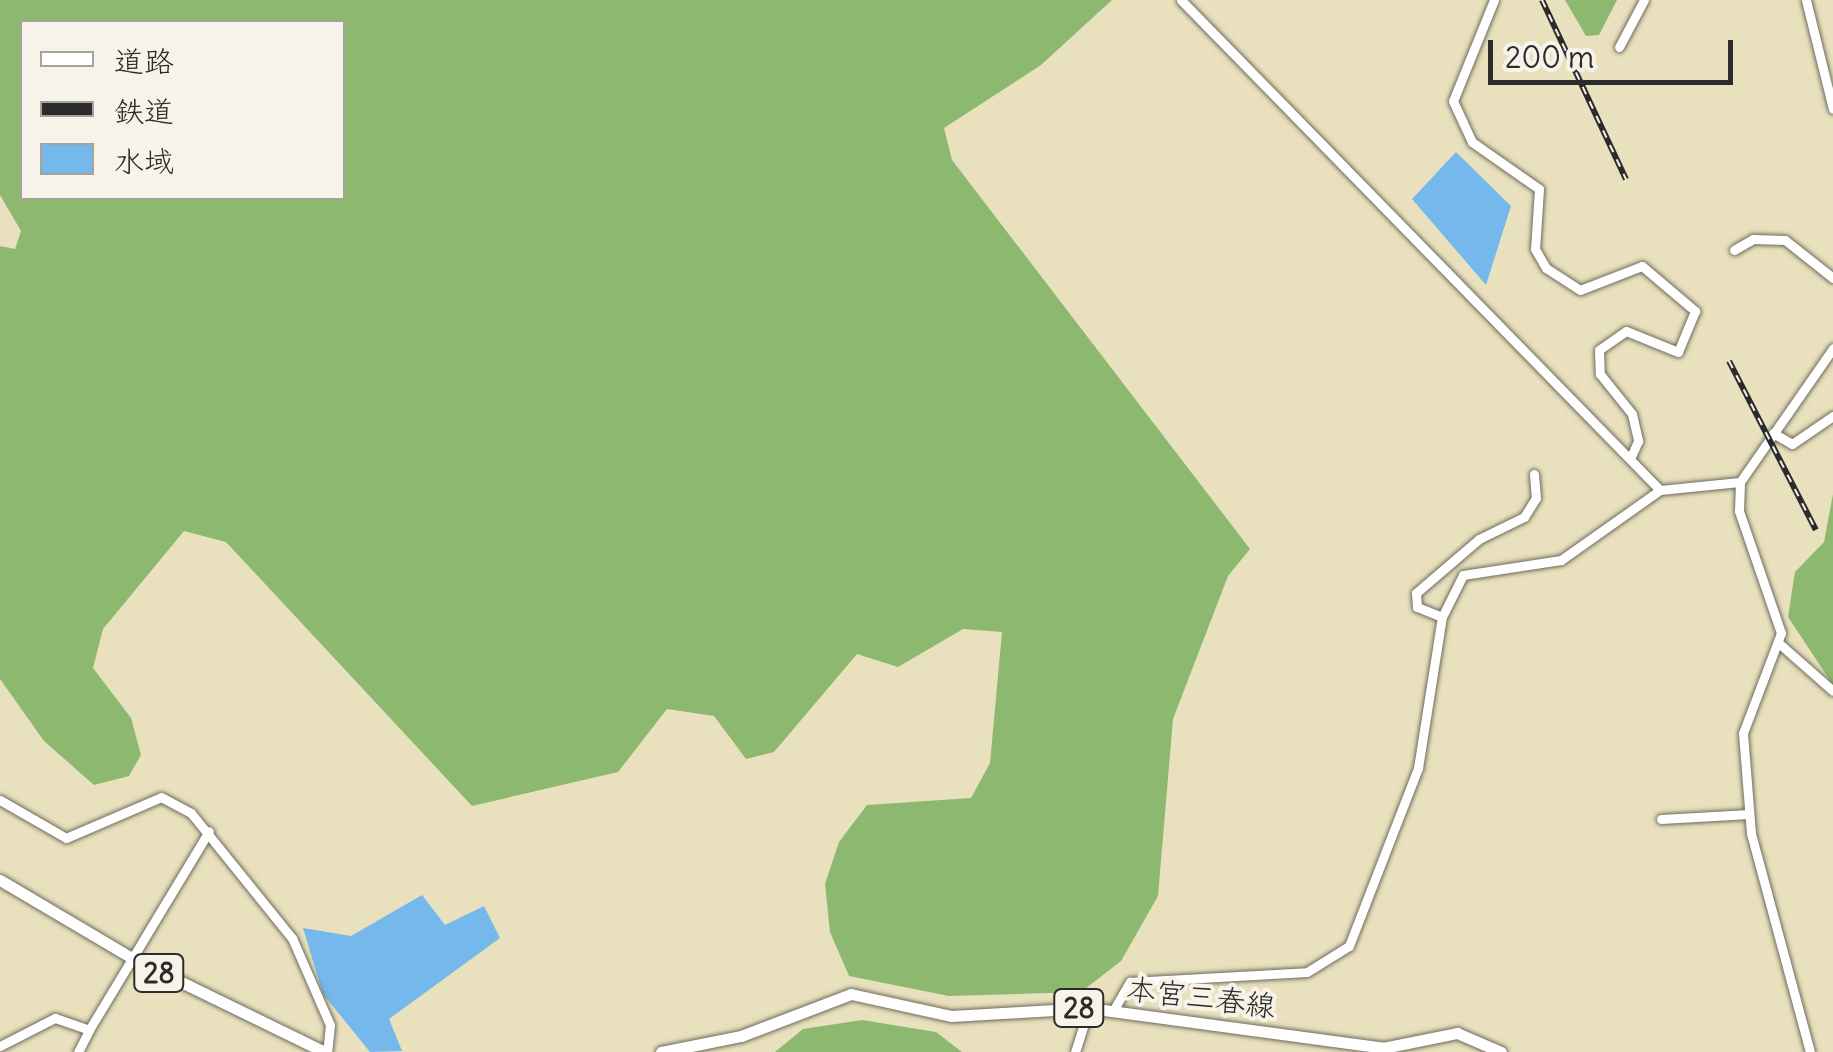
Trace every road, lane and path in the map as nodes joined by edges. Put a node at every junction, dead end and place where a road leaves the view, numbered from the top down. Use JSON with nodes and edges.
{"nodes":[{"id":1,"x":1181,"y":0,"type":"edge"},
{"id":2,"x":1494,"y":0,"type":"edge"},
{"id":3,"x":1644,"y":0,"type":"edge"},
{"id":4,"x":1806,"y":0,"type":"edge"},
{"id":5,"x":1620,"y":46,"type":"dead end"},
{"id":6,"x":1833,"y":109,"type":"edge"},
{"id":7,"x":1734,"y":250,"type":"dead end"},
{"id":8,"x":1833,"y":278,"type":"edge"},
{"id":9,"x":1833,"y":348,"type":"edge"},
{"id":10,"x":1833,"y":416,"type":"edge"},
{"id":11,"x":1773,"y":433,"type":"junction"},
{"id":12,"x":1631,"y":457,"type":"junction"},
{"id":13,"x":1534,"y":474,"type":"dead end"},
{"id":14,"x":1740,"y":482,"type":"junction"},
{"id":15,"x":1660,"y":490,"type":"junction"},
{"id":16,"x":1442,"y":617,"type":"junction"},
{"id":17,"x":1781,"y":646,"type":"junction"},
{"id":18,"x":1833,"y":692,"type":"edge"},
{"id":19,"x":0,"y":800,"type":"edge"},
{"id":20,"x":1749,"y":814,"type":"junction"},
{"id":21,"x":1661,"y":818,"type":"dead end"},
{"id":22,"x":208,"y":831,"type":"junction"},
{"id":23,"x":0,"y":880,"type":"edge"},
{"id":24,"x":132,"y":958,"type":"junction"},
{"id":25,"x":1089,"y":1008,"type":"junction"},
{"id":26,"x":1113,"y":1011,"type":"junction"},
{"id":27,"x":89,"y":1030,"type":"junction"},
{"id":28,"x":0,"y":1046,"type":"edge"},
{"id":29,"x":1410,"y":1047,"type":"edge"},
{"id":30,"x":78,"y":1052,"type":"edge"},
{"id":31,"x":326,"y":1052,"type":"edge"},
{"id":32,"x":661,"y":1052,"type":"edge"},
{"id":33,"x":1075,"y":1052,"type":"edge"},
{"id":34,"x":1500,"y":1052,"type":"edge"},
{"id":35,"x":1810,"y":1052,"type":"edge"}],
"edges":[{"from":1,"to":12,"type":"street"},
{"from":2,"to":12,"type":"street"},
{"from":3,"to":5,"type":"street"},
{"from":4,"to":6,"type":"street"},
{"from":7,"to":8,"type":"street"},
{"from":9,"to":11,"type":"street"},
{"from":10,"to":11,"type":"street"},
{"from":11,"to":14,"type":"street"},
{"from":12,"to":15,"type":"street"},
{"from":13,"to":16,"type":"street"},
{"from":14,"to":15,"type":"street"},
{"from":14,"to":17,"type":"street"},
{"from":15,"to":16,"type":"street"},
{"from":16,"to":26,"type":"street"},
{"from":17,"to":18,"type":"street"},
{"from":17,"to":20,"type":"street"},
{"from":19,"to":22,"type":"street"},
{"from":20,"to":21,"type":"street"},
{"from":20,"to":35,"type":"street"},
{"from":22,"to":24,"type":"street"},
{"from":22,"to":31,"type":"street"},
{"from":23,"to":24,"type":"main road","number":"28"},
{"from":24,"to":27,"type":"street"},
{"from":24,"to":31,"type":"main road","number":"28"},
{"from":25,"to":26,"type":"main road","name":"本宮三春線","number":"28"},
{"from":25,"to":32,"type":"main road","name":"本宮三春線","number":"28"},
{"from":25,"to":33,"type":"street"},
{"from":26,"to":29,"type":"main road","name":"本宮三春線","number":"28"},
{"from":27,"to":28,"type":"street"},
{"from":27,"to":30,"type":"street"},
{"from":29,"to":34,"type":"main road","name":"本宮三春線","number":"28"}]}
